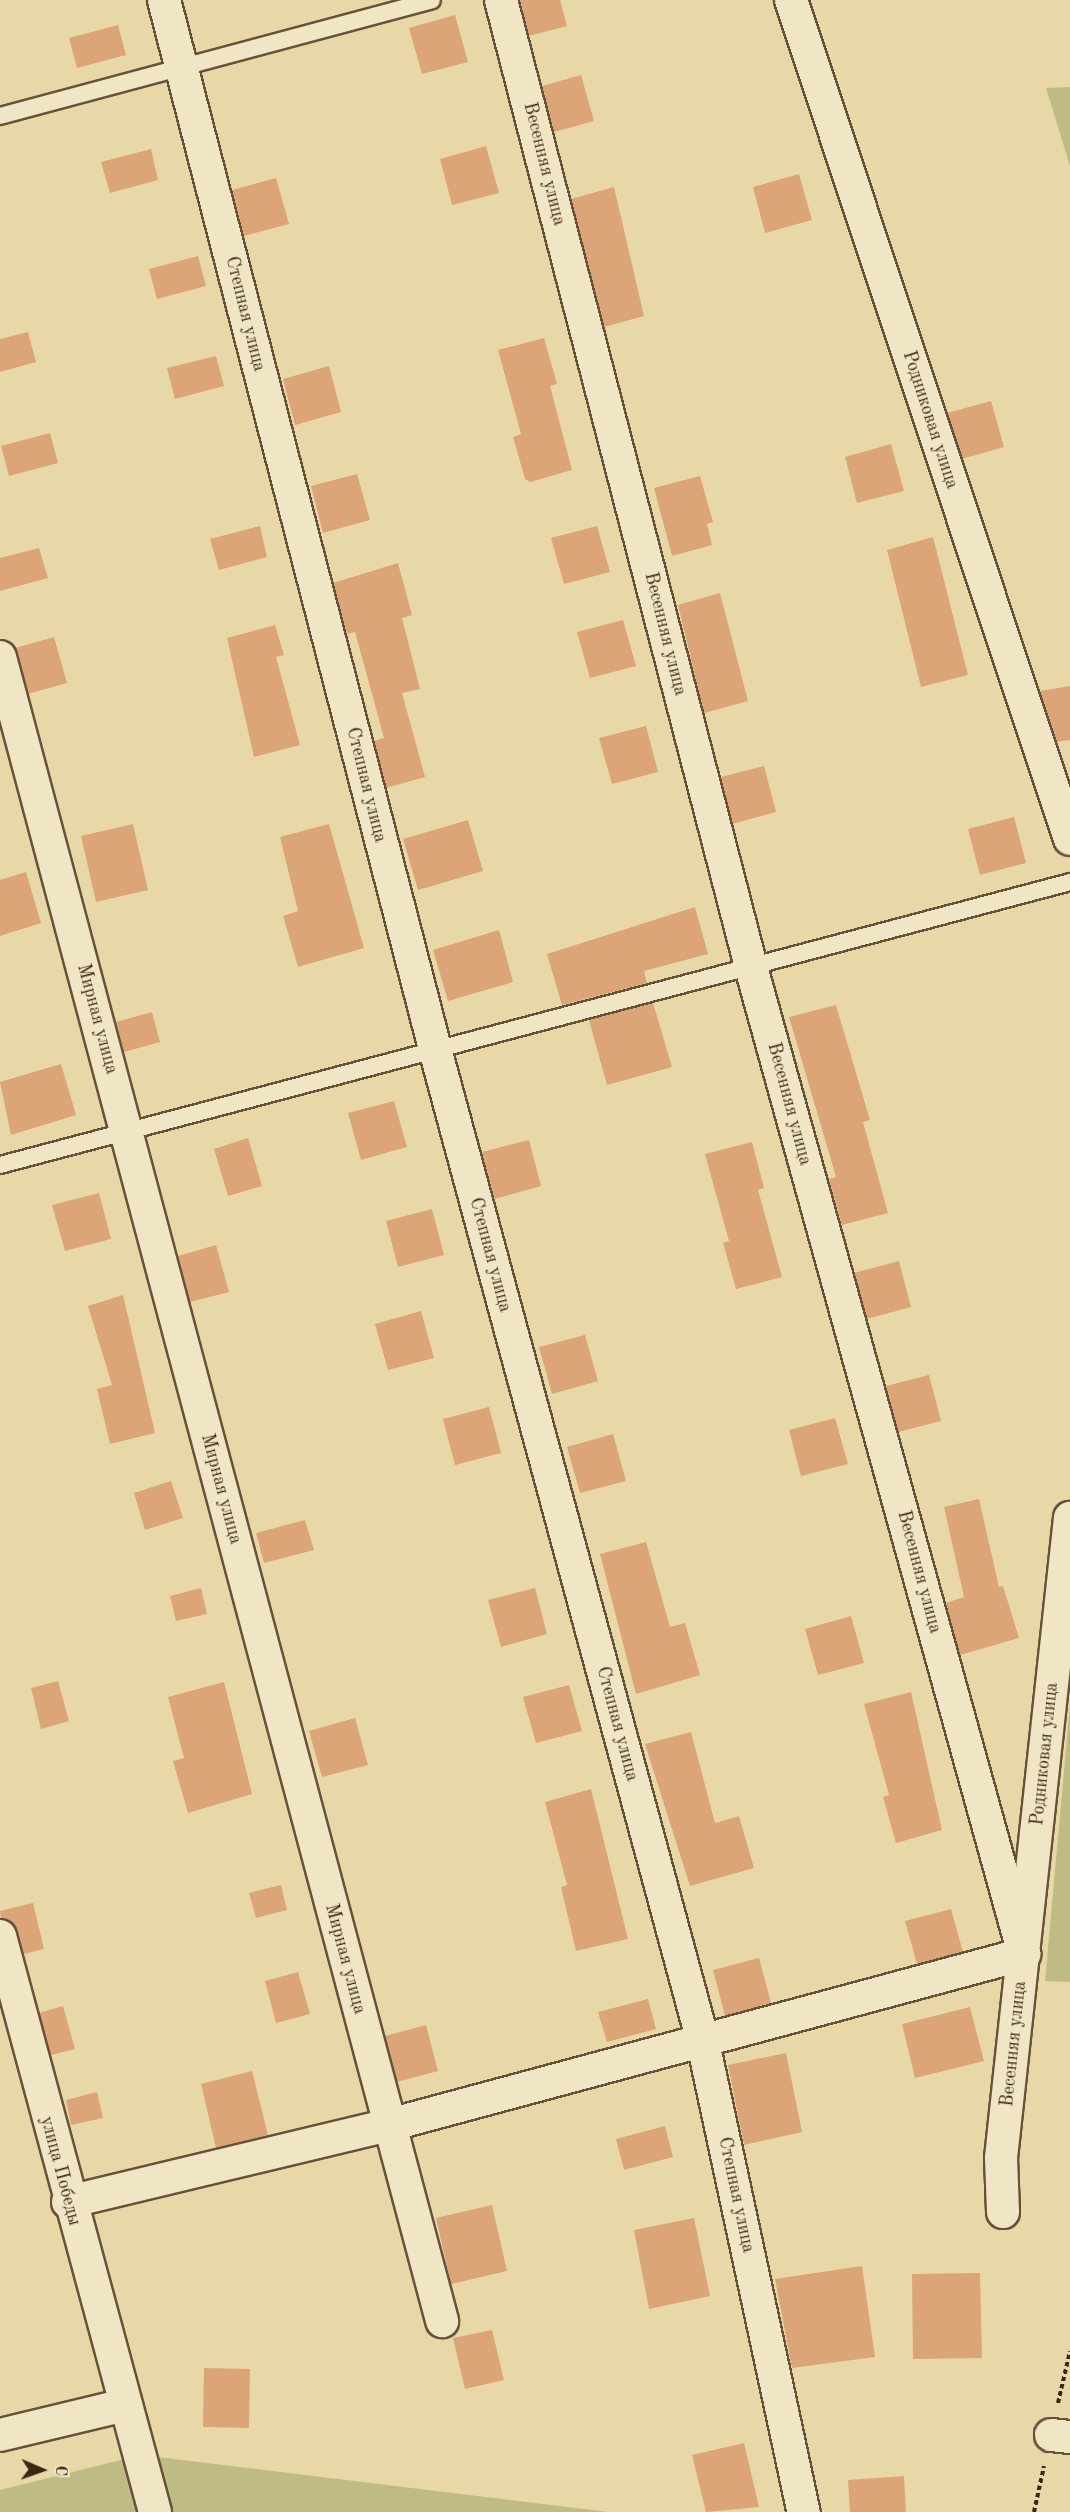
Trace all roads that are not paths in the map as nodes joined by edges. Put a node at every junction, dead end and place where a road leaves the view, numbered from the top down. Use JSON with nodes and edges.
{"nodes":[{"id":1,"x":164,"y":0,"type":"edge"},
{"id":2,"x":432,"y":0,"type":"edge"},
{"id":3,"x":501,"y":0,"type":"edge"},
{"id":4,"x":791,"y":0,"type":"edge"},
{"id":5,"x":181,"y":66,"type":"junction"},
{"id":6,"x":0,"y":116,"type":"edge"},
{"id":7,"x":0,"y":657,"type":"edge"},
{"id":8,"x":1070,"y":839,"type":"edge"},
{"id":9,"x":1070,"y":882,"type":"edge"},
{"id":10,"x":751,"y":967,"type":"junction"},
{"id":11,"x":435,"y":1049,"type":"junction"},
{"id":12,"x":127,"y":1132,"type":"junction"},
{"id":13,"x":0,"y":1165,"type":"edge"},
{"id":14,"x":1070,"y":1518,"type":"edge"},
{"id":15,"x":0,"y":1936,"type":"edge"},
{"id":16,"x":1024,"y":1954,"type":"junction"},
{"id":17,"x":702,"y":2038,"type":"junction"},
{"id":18,"x":389,"y":2125,"type":"junction"},
{"id":19,"x":68,"y":2202,"type":"junction"},
{"id":20,"x":1003,"y":2212,"type":"dead end"},
{"id":21,"x":442,"y":2322,"type":"dead end"},
{"id":22,"x":125,"y":2405,"type":"junction"},
{"id":23,"x":0,"y":2435,"type":"edge"},
{"id":24,"x":155,"y":2512,"type":"edge"},
{"id":25,"x":804,"y":2512,"type":"edge"}],
"edges":[{"from":1,"to":5,"type":"street","name":"Степная улица"},
{"from":2,"to":5,"type":"lane"},
{"from":3,"to":10,"type":"street","name":"Весенняя улица"},
{"from":4,"to":8,"type":"street","name":"Родниковая улица"},
{"from":5,"to":6,"type":"lane"},
{"from":5,"to":11,"type":"street","name":"Степная улица"},
{"from":7,"to":12,"type":"street","name":"Мирная улица"},
{"from":9,"to":10,"type":"lane"},
{"from":10,"to":11,"type":"lane"},
{"from":10,"to":16,"type":"street","name":"Весенняя улица"},
{"from":11,"to":12,"type":"lane"},
{"from":11,"to":17,"type":"street","name":"Степная улица"},
{"from":12,"to":13,"type":"lane"},
{"from":12,"to":18,"type":"street","name":"Мирная улица"},
{"from":14,"to":16,"type":"street","name":"Родниковая улица"},
{"from":15,"to":19,"type":"street","name":"улица Победы"},
{"from":16,"to":17,"type":"street"},
{"from":16,"to":20,"type":"street","name":"Весенняя улица"},
{"from":17,"to":18,"type":"street"},
{"from":17,"to":25,"type":"street","name":"Степная улица"},
{"from":18,"to":19,"type":"street"},
{"from":18,"to":21,"type":"street","name":"Мирная улица"},
{"from":19,"to":22,"type":"street","name":"улица Победы"},
{"from":22,"to":23,"type":"street"},
{"from":22,"to":24,"type":"street","name":"улица Победы"}]}
